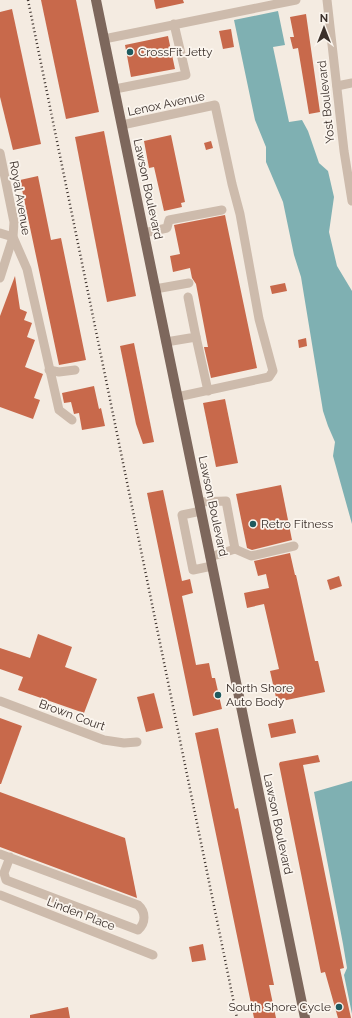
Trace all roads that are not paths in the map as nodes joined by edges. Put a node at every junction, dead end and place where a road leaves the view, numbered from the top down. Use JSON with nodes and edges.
{"nodes":[{"id":1,"x":96,"y":0,"type":"edge"},
{"id":2,"x":296,"y":0,"type":"edge"},
{"id":3,"x":327,"y":0,"type":"edge"},
{"id":4,"x":174,"y":24,"type":"junction"},
{"id":5,"x":104,"y":39,"type":"junction"},
{"id":6,"x":352,"y":83,"type":"edge"},
{"id":7,"x":337,"y":86,"type":"junction"},
{"id":8,"x":115,"y":90,"type":"junction"},
{"id":9,"x":122,"y":125,"type":"junction"},
{"id":10,"x":0,"y":153,"type":"edge"},
{"id":11,"x":350,"y":177,"type":"edge"},
{"id":12,"x":352,"y":201,"type":"edge"},
{"id":13,"x":222,"y":210,"type":"dead end"},
{"id":14,"x":0,"y":233,"type":"edge"},
{"id":15,"x":144,"y":233,"type":"junction"},
{"id":16,"x":13,"y":237,"type":"junction"},
{"id":17,"x":0,"y":278,"type":"edge"},
{"id":18,"x":189,"y":283,"type":"dead end"},
{"id":19,"x":155,"y":288,"type":"junction"},
{"id":20,"x":188,"y":297,"type":"dead end"},
{"id":21,"x":196,"y":337,"type":"junction"},
{"id":22,"x":166,"y":342,"type":"junction"},
{"id":23,"x":49,"y":370,"type":"junction"},
{"id":24,"x":75,"y":370,"type":"dead end"},
{"id":25,"x":208,"y":391,"type":"junction"},
{"id":26,"x":178,"y":397,"type":"junction"},
{"id":27,"x":72,"y":420,"type":"dead end"},
{"id":28,"x":200,"y":506,"type":"junction"},
{"id":29,"x":294,"y":546,"type":"dead end"},
{"id":30,"x":235,"y":549,"type":"junction"},
{"id":31,"x":211,"y":562,"type":"junction"},
{"id":32,"x":0,"y":701,"type":"edge"},
{"id":33,"x":137,"y":742,"type":"dead end"},
{"id":34,"x":0,"y":854,"type":"edge"},
{"id":35,"x":10,"y":857,"type":"junction"},
{"id":36,"x":0,"y":895,"type":"edge"},
{"id":37,"x":153,"y":955,"type":"dead end"},
{"id":38,"x":305,"y":1018,"type":"edge"}],
"edges":[{"from":1,"to":5,"type":"main road","name":"Lawson Boulevard"},
{"from":2,"to":4,"type":"street"},
{"from":3,"to":7,"type":"street","name":"Yost Boulevard"},
{"from":4,"to":5,"type":"street"},
{"from":4,"to":8,"type":"street"},
{"from":5,"to":8,"type":"main road","name":"Lawson Boulevard"},
{"from":6,"to":7,"type":"street"},
{"from":7,"to":11,"type":"street","name":"Yost Boulevard"},
{"from":8,"to":9,"type":"main road","name":"Lawson Boulevard"},
{"from":9,"to":15,"type":"main road","name":"Lawson Boulevard"},
{"from":9,"to":25,"type":"street","name":"Lenox Avenue"},
{"from":10,"to":16,"type":"street","name":"Royal Avenue"},
{"from":11,"to":12,"type":"street","name":"Yost Boulevard"},
{"from":13,"to":15,"type":"street"},
{"from":14,"to":16,"type":"street"},
{"from":15,"to":19,"type":"main road","name":"Lawson Boulevard"},
{"from":16,"to":17,"type":"street"},
{"from":16,"to":23,"type":"street","name":"Royal Avenue"},
{"from":18,"to":19,"type":"street"},
{"from":19,"to":22,"type":"main road","name":"Lawson Boulevard"},
{"from":20,"to":21,"type":"street"},
{"from":21,"to":22,"type":"street"},
{"from":21,"to":25,"type":"street"},
{"from":22,"to":26,"type":"main road","name":"Lawson Boulevard"},
{"from":23,"to":24,"type":"street"},
{"from":23,"to":27,"type":"street","name":"Royal Avenue"},
{"from":25,"to":26,"type":"street"},
{"from":26,"to":28,"type":"main road","name":"Lawson Boulevard"},
{"from":28,"to":30,"type":"street"},
{"from":28,"to":31,"type":"main road","name":"Lawson Boulevard"},
{"from":28,"to":31,"type":"street"},
{"from":29,"to":30,"type":"street"},
{"from":30,"to":31,"type":"street"},
{"from":31,"to":38,"type":"main road","name":"Lawson Boulevard"},
{"from":32,"to":33,"type":"street","name":"Brown Court"},
{"from":34,"to":35,"type":"street"},
{"from":35,"to":35,"type":"street"},
{"from":36,"to":37,"type":"street","name":"Linden Place"}]}
